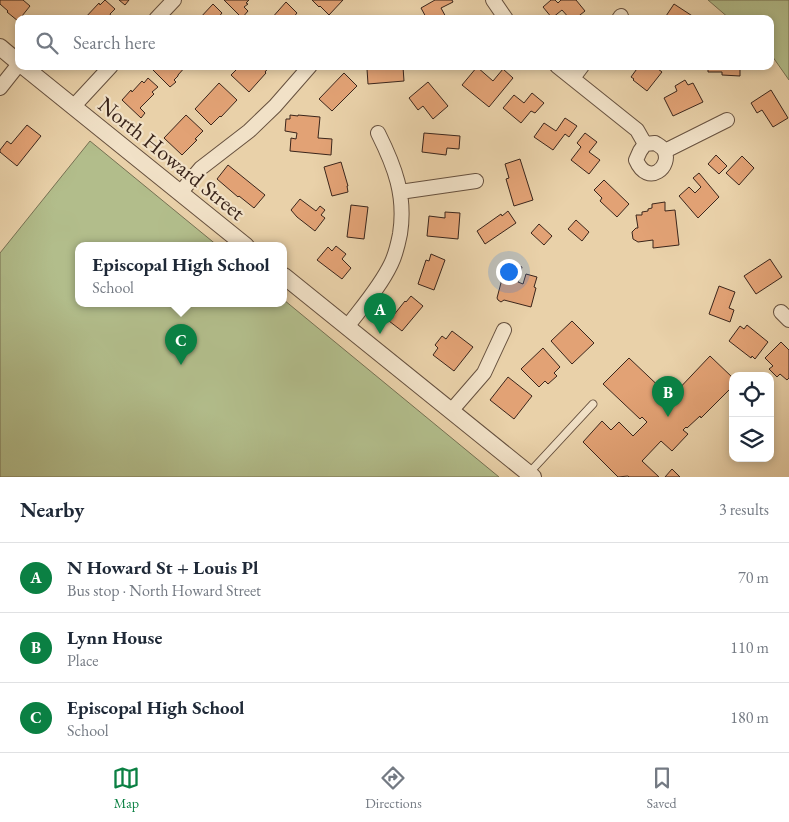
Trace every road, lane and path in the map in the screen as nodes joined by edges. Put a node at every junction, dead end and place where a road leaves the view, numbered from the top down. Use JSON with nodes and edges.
{"nodes":[{"id":1,"x":174,"y":0,"type":"edge"},
{"id":2,"x":493,"y":0,"type":"edge"},
{"id":3,"x":160,"y":15,"type":"edge"},
{"id":4,"x":503,"y":15,"type":"edge"},
{"id":5,"x":0,"y":47,"type":"edge"},
{"id":6,"x":15,"y":60,"type":"edge"},
{"id":7,"x":15,"y":69,"type":"edge"},
{"id":8,"x":28,"y":70,"type":"edge"},
{"id":9,"x":107,"y":70,"type":"edge"},
{"id":10,"x":306,"y":70,"type":"edge"},
{"id":11,"x":562,"y":70,"type":"edge"},
{"id":12,"x":579,"y":70,"type":"edge"},
{"id":13,"x":573,"y":78,"type":"junction"},
{"id":14,"x":0,"y":88,"type":"edge"},
{"id":15,"x":73,"y":107,"type":"junction"},
{"id":16,"x":727,"y":120,"type":"dead end"},
{"id":17,"x":378,"y":133,"type":"dead end"},
{"id":18,"x":645,"y":144,"type":"junction"},
{"id":19,"x":665,"y":151,"type":"junction"},
{"id":20,"x":476,"y":181,"type":"dead end"},
{"id":21,"x":400,"y":192,"type":"junction"},
{"id":22,"x":180,"y":193,"type":"junction"},
{"id":23,"x":241,"y":242,"type":"edge"},
{"id":24,"x":287,"y":278,"type":"edge"},
{"id":25,"x":347,"y":327,"type":"junction"},
{"id":26,"x":504,"y":330,"type":"dead end"},
{"id":27,"x":593,"y":404,"type":"dead end"},
{"id":28,"x":451,"y":411,"type":"junction"},
{"id":29,"x":531,"y":475,"type":"edge"}],
"edges":[{"from":1,"to":3,"type":"street"},
{"from":2,"to":4,"type":"street"},
{"from":5,"to":6,"type":"street"},
{"from":7,"to":14,"type":"street"},
{"from":8,"to":15,"type":"street","name":"North Howard Street"},
{"from":9,"to":15,"type":"street"},
{"from":10,"to":22,"type":"street"},
{"from":11,"to":13,"type":"street"},
{"from":12,"to":13,"type":"street"},
{"from":13,"to":18,"type":"street"},
{"from":15,"to":22,"type":"street","name":"North Howard Street"},
{"from":16,"to":19,"type":"street"},
{"from":17,"to":21,"type":"street"},
{"from":18,"to":19,"type":"street"},
{"from":18,"to":19,"type":"street"},
{"from":20,"to":21,"type":"street"},
{"from":21,"to":25,"type":"street"},
{"from":22,"to":23,"type":"street","name":"North Howard Street"},
{"from":24,"to":25,"type":"street"},
{"from":25,"to":28,"type":"street"},
{"from":26,"to":28,"type":"street"},
{"from":27,"to":29,"type":"lane"},
{"from":28,"to":29,"type":"street"}]}
